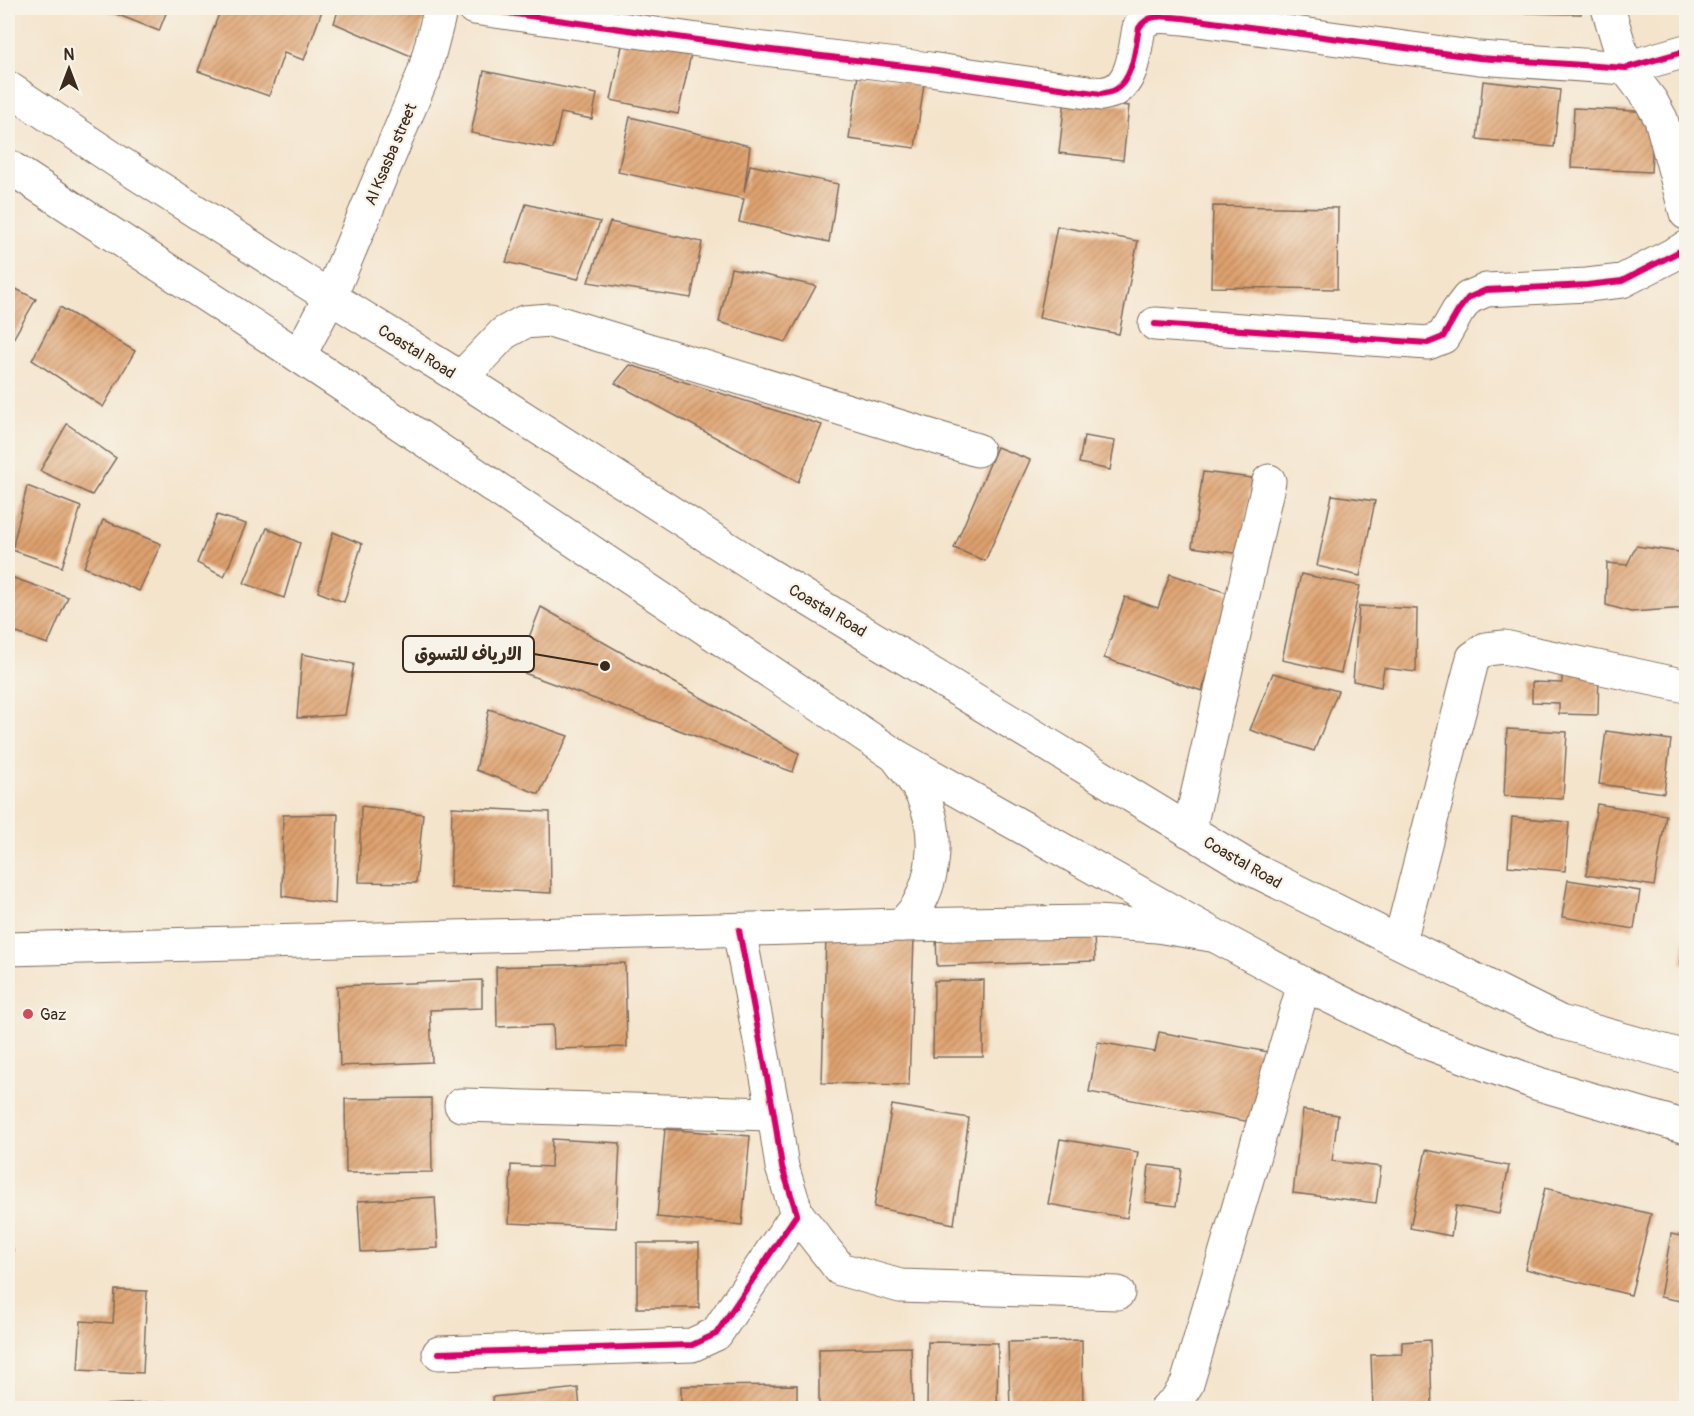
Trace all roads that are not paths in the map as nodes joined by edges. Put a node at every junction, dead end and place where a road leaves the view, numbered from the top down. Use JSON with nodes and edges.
{"nodes":[{"id":1,"x":441,"y":8,"type":"edge"},
{"id":2,"x":474,"y":8,"type":"edge"},
{"id":3,"x":1608,"y":8,"type":"edge"},
{"id":4,"x":1686,"y":51,"type":"edge"},
{"id":5,"x":1626,"y":68,"type":"junction"},
{"id":6,"x":8,"y":88,"type":"edge"},
{"id":7,"x":8,"y":165,"type":"edge"},
{"id":8,"x":1686,"y":213,"type":"edge"},
{"id":9,"x":1686,"y":248,"type":"edge"},
{"id":10,"x":330,"y":297,"type":"junction"},
{"id":11,"x":1155,"y":324,"type":"dead end"},
{"id":12,"x":299,"y":356,"type":"junction"},
{"id":13,"x":460,"y":378,"type":"junction"},
{"id":14,"x":977,"y":450,"type":"dead end"},
{"id":15,"x":1269,"y":481,"type":"dead end"},
{"id":16,"x":1686,"y":686,"type":"edge"},
{"id":17,"x":897,"y":756,"type":"junction"},
{"id":18,"x":1190,"y":831,"type":"junction"},
{"id":19,"x":902,"y":925,"type":"junction"},
{"id":20,"x":739,"y":930,"type":"junction"},
{"id":21,"x":1214,"y":935,"type":"junction"},
{"id":22,"x":1400,"y":941,"type":"junction"},
{"id":23,"x":8,"y":949,"type":"edge"},
{"id":24,"x":1304,"y":984,"type":"junction"},
{"id":25,"x":1686,"y":1057,"type":"edge"},
{"id":26,"x":461,"y":1106,"type":"dead end"},
{"id":27,"x":774,"y":1114,"type":"junction"},
{"id":28,"x":1686,"y":1126,"type":"edge"},
{"id":29,"x":797,"y":1214,"type":"junction"},
{"id":30,"x":1118,"y":1293,"type":"dead end"},
{"id":31,"x":439,"y":1353,"type":"dead end"},
{"id":32,"x":1167,"y":1408,"type":"edge"}],
"edges":[{"from":1,"to":10,"type":"main road","name":"Al Ksasba street"},
{"from":2,"to":5,"type":"main road"},
{"from":3,"to":5,"type":"main road"},
{"from":4,"to":5,"type":"main road"},
{"from":5,"to":8,"type":"main road"},
{"from":6,"to":10,"type":"main road","name":"Coastal Road"},
{"from":7,"to":12,"type":"main road"},
{"from":9,"to":11,"type":"main road"},
{"from":10,"to":12,"type":"main road","name":"Al Ksasba street"},
{"from":10,"to":13,"type":"main road","name":"Coastal Road"},
{"from":12,"to":17,"type":"main road"},
{"from":13,"to":14,"type":"main road"},
{"from":13,"to":18,"type":"main road","name":"Coastal Road"},
{"from":15,"to":18,"type":"main road"},
{"from":16,"to":22,"type":"main road"},
{"from":17,"to":19,"type":"main road"},
{"from":17,"to":21,"type":"main road"},
{"from":18,"to":22,"type":"main road","name":"Coastal Road"},
{"from":19,"to":20,"type":"main road"},
{"from":19,"to":21,"type":"main road"},
{"from":20,"to":23,"type":"main road"},
{"from":20,"to":27,"type":"main road"},
{"from":21,"to":24,"type":"main road"},
{"from":22,"to":25,"type":"main road","name":"Coastal Road"},
{"from":24,"to":28,"type":"main road"},
{"from":24,"to":32,"type":"main road"},
{"from":26,"to":27,"type":"main road"},
{"from":27,"to":29,"type":"main road"},
{"from":29,"to":30,"type":"main road"},
{"from":29,"to":31,"type":"main road"}]}
